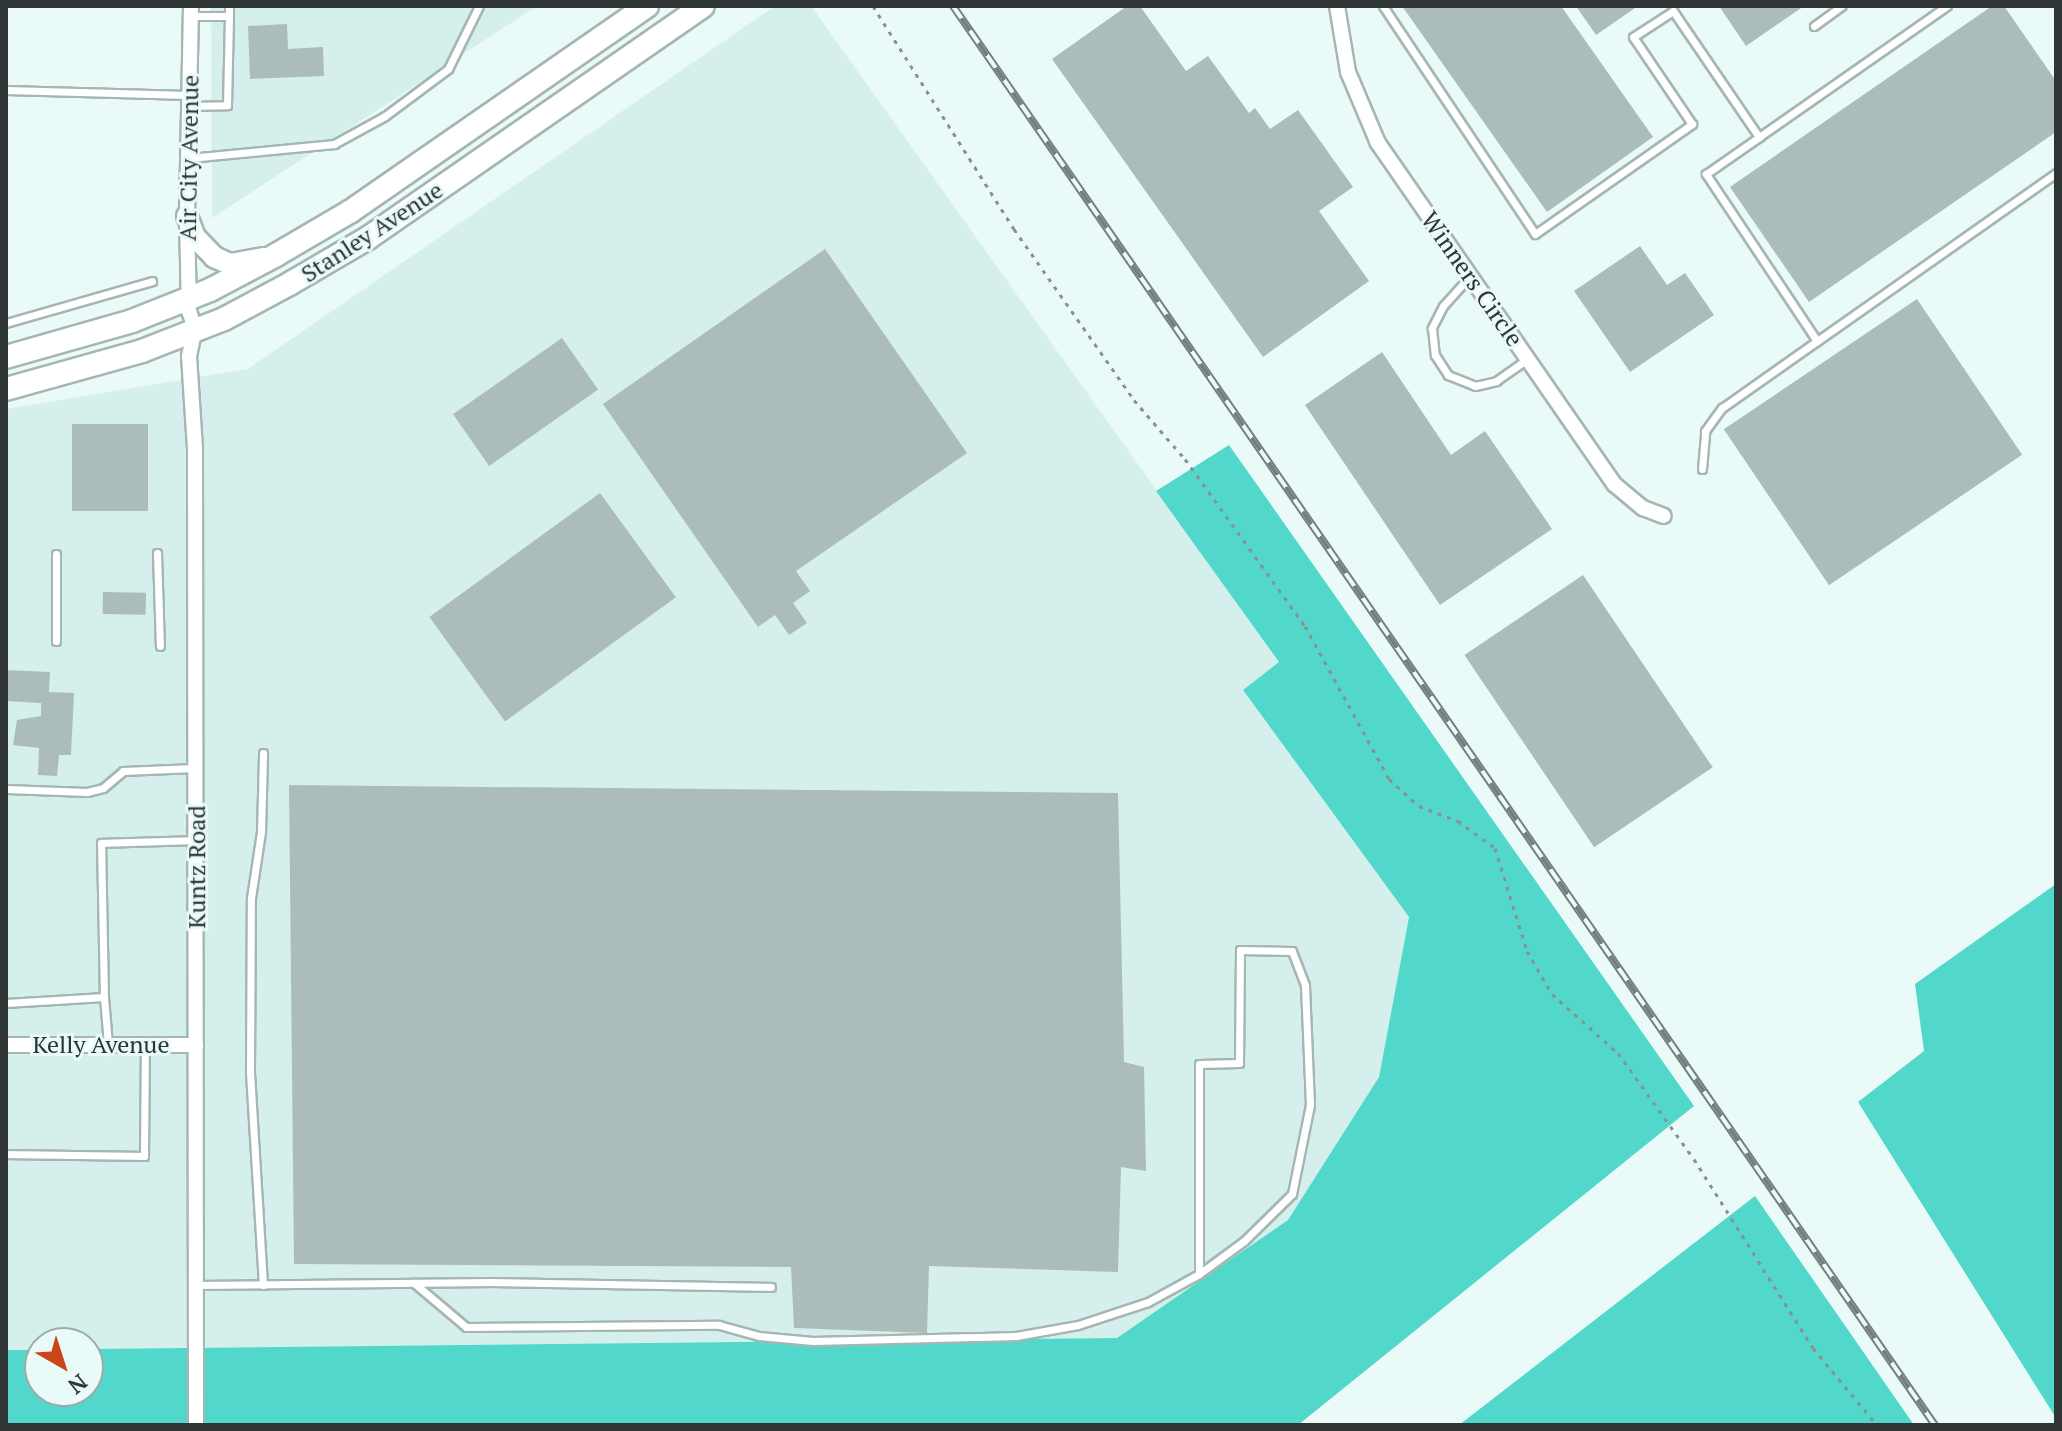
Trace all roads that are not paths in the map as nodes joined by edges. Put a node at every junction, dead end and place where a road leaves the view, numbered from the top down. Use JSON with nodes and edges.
{"nodes":[{"id":1,"x":229,"y":6,"type":"edge"},
{"id":2,"x":479,"y":6,"type":"edge"},
{"id":3,"x":647,"y":6,"type":"edge"},
{"id":4,"x":703,"y":6,"type":"edge"},
{"id":5,"x":1337,"y":6,"type":"edge"},
{"id":6,"x":1383,"y":6,"type":"edge"},
{"id":7,"x":1842,"y":6,"type":"edge"},
{"id":8,"x":1947,"y":6,"type":"edge"},
{"id":9,"x":191,"y":11,"type":"edge"},
{"id":10,"x":229,"y":16,"type":"junction"},
{"id":11,"x":1814,"y":26,"type":"dead end"},
{"id":12,"x":6,"y":90,"type":"edge"},
{"id":13,"x":189,"y":100,"type":"junction"},
{"id":14,"x":1759,"y":137,"type":"junction"},
{"id":15,"x":187,"y":158,"type":"junction"},
{"id":16,"x":2056,"y":173,"type":"edge"},
{"id":17,"x":187,"y":216,"type":"junction"},
{"id":18,"x":276,"y":255,"type":"junction"},
{"id":19,"x":1470,"y":276,"type":"junction"},
{"id":20,"x":152,"y":281,"type":"dead end"},
{"id":21,"x":191,"y":312,"type":"junction"},
{"id":22,"x":6,"y":323,"type":"edge"},
{"id":23,"x":1817,"y":341,"type":"junction"},
{"id":24,"x":6,"y":357,"type":"edge"},
{"id":25,"x":1527,"y":359,"type":"junction"},
{"id":26,"x":6,"y":389,"type":"edge"},
{"id":27,"x":1702,"y":469,"type":"dead end"},
{"id":28,"x":1664,"y":516,"type":"dead end"},
{"id":29,"x":157,"y":553,"type":"dead end"},
{"id":30,"x":56,"y":554,"type":"dead end"},
{"id":31,"x":56,"y":641,"type":"dead end"},
{"id":32,"x":160,"y":646,"type":"dead end"},
{"id":33,"x":263,"y":753,"type":"dead end"},
{"id":34,"x":197,"y":768,"type":"junction"},
{"id":35,"x":6,"y":789,"type":"edge"},
{"id":36,"x":197,"y":840,"type":"junction"},
{"id":37,"x":104,"y":997,"type":"junction"},
{"id":38,"x":6,"y":1003,"type":"edge"},
{"id":39,"x":6,"y":1045,"type":"edge"},
{"id":40,"x":108,"y":1045,"type":"junction"},
{"id":41,"x":145,"y":1045,"type":"junction"},
{"id":42,"x":196,"y":1045,"type":"junction"},
{"id":43,"x":6,"y":1154,"type":"edge"},
{"id":44,"x":1199,"y":1274,"type":"junction"},
{"id":45,"x":414,"y":1283,"type":"junction"},
{"id":46,"x":197,"y":1285,"type":"junction"},
{"id":47,"x":263,"y":1285,"type":"junction"},
{"id":48,"x":771,"y":1287,"type":"dead end"},
{"id":49,"x":196,"y":1425,"type":"edge"}],
"edges":[{"from":1,"to":10,"type":"lane"},
{"from":2,"to":15,"type":"lane"},
{"from":3,"to":18,"type":"main road","name":"Stanley Avenue"},
{"from":4,"to":21,"type":"main road","name":"Stanley Avenue"},
{"from":5,"to":19,"type":"street","name":"Winners Circle"},
{"from":6,"to":14,"type":"lane"},
{"from":7,"to":11,"type":"lane"},
{"from":8,"to":14,"type":"lane"},
{"from":9,"to":10,"type":"lane"},
{"from":9,"to":13,"type":"street","name":"Air City Avenue"},
{"from":10,"to":13,"type":"lane"},
{"from":12,"to":13,"type":"lane"},
{"from":13,"to":15,"type":"street","name":"Air City Avenue"},
{"from":14,"to":23,"type":"lane"},
{"from":15,"to":17,"type":"street","name":"Air City Avenue"},
{"from":16,"to":23,"type":"lane"},
{"from":17,"to":18,"type":"main road"},
{"from":17,"to":21,"type":"street","name":"Air City Avenue"},
{"from":18,"to":21,"type":"main road","name":"Stanley Avenue"},
{"from":19,"to":25,"type":"street","name":"Winners Circle"},
{"from":19,"to":25,"type":"lane"},
{"from":20,"to":22,"type":"lane"},
{"from":21,"to":24,"type":"main road","name":"Stanley Avenue"},
{"from":21,"to":26,"type":"main road","name":"Stanley Avenue"},
{"from":21,"to":34,"type":"street","name":"Kuntz Road"},
{"from":23,"to":27,"type":"lane"},
{"from":25,"to":28,"type":"street","name":"Winners Circle"},
{"from":29,"to":32,"type":"lane"},
{"from":30,"to":31,"type":"lane"},
{"from":33,"to":47,"type":"lane"},
{"from":34,"to":35,"type":"lane"},
{"from":34,"to":36,"type":"street","name":"Kuntz Road"},
{"from":36,"to":37,"type":"lane"},
{"from":36,"to":42,"type":"street","name":"Kuntz Road"},
{"from":37,"to":38,"type":"lane"},
{"from":37,"to":40,"type":"lane"},
{"from":39,"to":40,"type":"street","name":"Kelly Avenue"},
{"from":40,"to":41,"type":"street","name":"Kelly Avenue"},
{"from":41,"to":42,"type":"street","name":"Kelly Avenue"},
{"from":41,"to":43,"type":"lane"},
{"from":42,"to":46,"type":"street","name":"Kuntz Road"},
{"from":44,"to":44,"type":"lane"},
{"from":44,"to":45,"type":"lane"},
{"from":45,"to":47,"type":"lane"},
{"from":45,"to":48,"type":"lane"},
{"from":46,"to":47,"type":"lane"},
{"from":46,"to":49,"type":"street","name":"Kuntz Road"}]}
